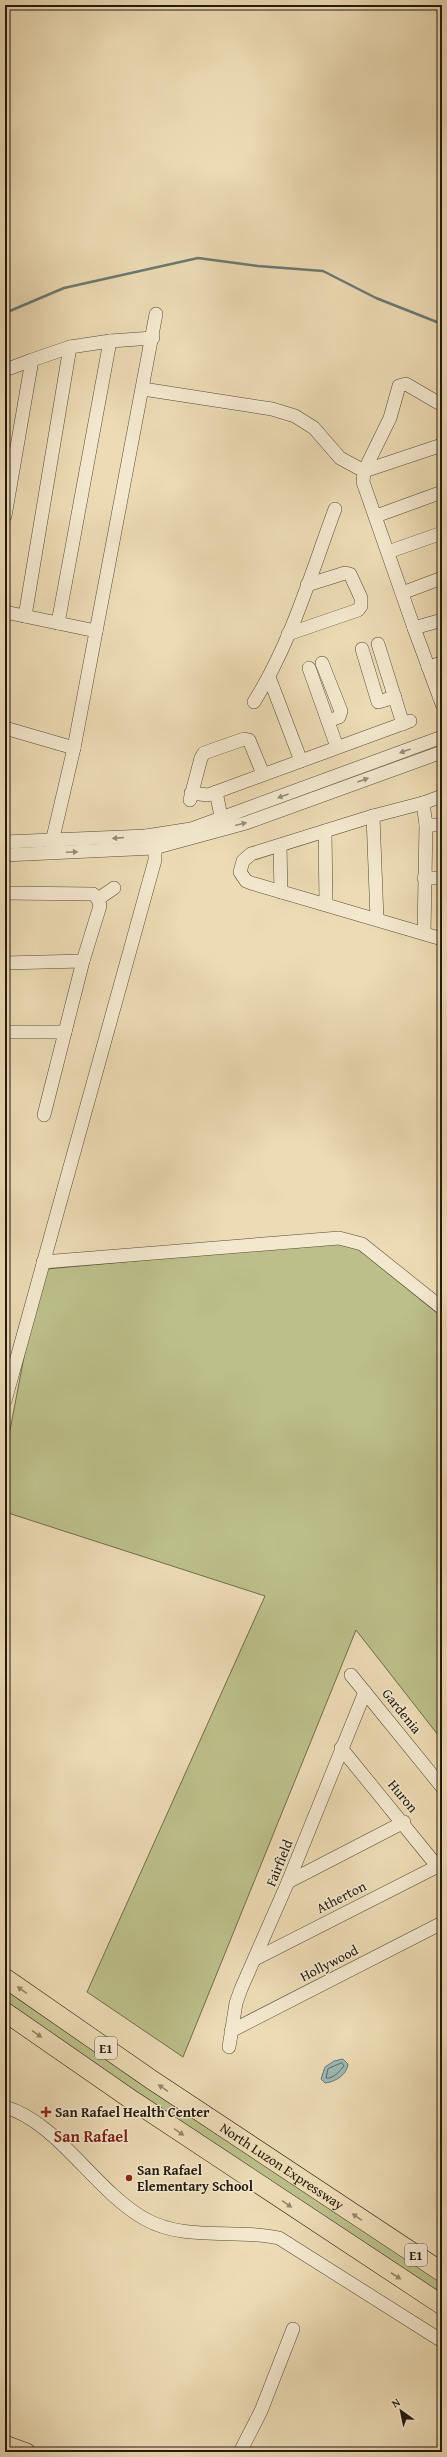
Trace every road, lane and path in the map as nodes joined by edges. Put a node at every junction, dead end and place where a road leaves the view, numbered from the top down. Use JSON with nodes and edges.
{"nodes":[{"id":1,"x":156,"y":314,"type":"dead end"},
{"id":2,"x":153,"y":338,"type":"junction"},
{"id":3,"x":110,"y":341,"type":"junction"},
{"id":4,"x":70,"y":347,"type":"junction"},
{"id":5,"x":32,"y":360,"type":"junction"},
{"id":6,"x":5,"y":370,"type":"edge"},
{"id":7,"x":143,"y":389,"type":"junction"},
{"id":8,"x":442,"y":405,"type":"edge"},
{"id":9,"x":442,"y":445,"type":"edge"},
{"id":10,"x":364,"y":471,"type":"junction"},
{"id":11,"x":442,"y":492,"type":"edge"},
{"id":12,"x":335,"y":509,"type":"dead end"},
{"id":13,"x":5,"y":516,"type":"edge"},
{"id":14,"x":376,"y":516,"type":"junction"},
{"id":15,"x":442,"y":533,"type":"edge"},
{"id":16,"x":388,"y":552,"type":"junction"},
{"id":17,"x":442,"y":578,"type":"edge"},
{"id":18,"x":307,"y":585,"type":"junction"},
{"id":19,"x":402,"y":593,"type":"junction"},
{"id":20,"x":5,"y":612,"type":"edge"},
{"id":21,"x":25,"y":616,"type":"junction"},
{"id":22,"x":442,"y":620,"type":"edge"},
{"id":23,"x":58,"y":623,"type":"junction"},
{"id":24,"x":414,"y":628,"type":"junction"},
{"id":25,"x":96,"y":631,"type":"junction"},
{"id":26,"x":288,"y":634,"type":"junction"},
{"id":27,"x":442,"y":663,"type":"edge"},
{"id":28,"x":428,"y":667,"type":"junction"},
{"id":29,"x":270,"y":677,"type":"junction"},
{"id":30,"x":395,"y":697,"type":"junction"},
{"id":31,"x":254,"y":702,"type":"dead end"},
{"id":32,"x":442,"y":704,"type":"edge"},
{"id":33,"x":328,"y":721,"type":"junction"},
{"id":34,"x":5,"y":728,"type":"edge"},
{"id":35,"x":442,"y":737,"type":"edge"},
{"id":36,"x":337,"y":747,"type":"junction"},
{"id":37,"x":74,"y":748,"type":"junction"},
{"id":38,"x":442,"y":752,"type":"edge"},
{"id":39,"x":301,"y":761,"type":"junction"},
{"id":40,"x":263,"y":774,"type":"junction"},
{"id":41,"x":212,"y":794,"type":"junction"},
{"id":42,"x":442,"y":796,"type":"edge"},
{"id":43,"x":423,"y":803,"type":"junction"},
{"id":44,"x":373,"y":816,"type":"junction"},
{"id":45,"x":426,"y":824,"type":"junction"},
{"id":46,"x":442,"y":824,"type":"edge"},
{"id":47,"x":218,"y":825,"type":"junction"},
{"id":48,"x":325,"y":831,"type":"junction"},
{"id":49,"x":146,"y":836,"type":"junction"},
{"id":50,"x":5,"y":842,"type":"edge"},
{"id":51,"x":280,"y":846,"type":"junction"},
{"id":52,"x":52,"y":847,"type":"junction"},
{"id":53,"x":154,"y":848,"type":"junction"},
{"id":54,"x":5,"y":855,"type":"edge"},
{"id":55,"x":424,"y":878,"type":"junction"},
{"id":56,"x":442,"y":878,"type":"edge"},
{"id":57,"x":114,"y":888,"type":"dead end"},
{"id":58,"x":281,"y":892,"type":"junction"},
{"id":59,"x":5,"y":893,"type":"edge"},
{"id":60,"x":98,"y":899,"type":"junction"},
{"id":61,"x":326,"y":904,"type":"junction"},
{"id":62,"x":376,"y":919,"type":"junction"},
{"id":63,"x":424,"y":933,"type":"junction"},
{"id":64,"x":442,"y":939,"type":"edge"},
{"id":65,"x":83,"y":961,"type":"junction"},
{"id":66,"x":5,"y":963,"type":"edge"},
{"id":67,"x":5,"y":1032,"type":"edge"},
{"id":68,"x":65,"y":1032,"type":"junction"},
{"id":69,"x":44,"y":1115,"type":"dead end"},
{"id":70,"x":43,"y":1262,"type":"junction"},
{"id":71,"x":442,"y":1308,"type":"edge"},
{"id":72,"x":5,"y":1401,"type":"edge"},
{"id":73,"x":351,"y":1675,"type":"dead end"},
{"id":74,"x":365,"y":1692,"type":"junction"},
{"id":75,"x":342,"y":1748,"type":"junction"},
{"id":76,"x":442,"y":1787,"type":"edge"},
{"id":77,"x":404,"y":1822,"type":"junction"},
{"id":78,"x":440,"y":1865,"type":"edge"},
{"id":79,"x":288,"y":1882,"type":"junction"},
{"id":80,"x":442,"y":1923,"type":"edge"},
{"id":81,"x":255,"y":1959,"type":"junction"},
{"id":82,"x":5,"y":1978,"type":"edge"},
{"id":83,"x":5,"y":2012,"type":"edge"},
{"id":84,"x":231,"y":2031,"type":"junction"},
{"id":85,"x":229,"y":2047,"type":"dead end"},
{"id":86,"x":5,"y":2107,"type":"edge"},
{"id":87,"x":442,"y":2272,"type":"edge"},
{"id":88,"x":442,"y":2305,"type":"edge"},
{"id":89,"x":293,"y":2329,"type":"dead end"},
{"id":90,"x":442,"y":2340,"type":"edge"},
{"id":91,"x":5,"y":2444,"type":"edge"},
{"id":92,"x":27,"y":2452,"type":"edge"},
{"id":93,"x":240,"y":2452,"type":"edge"}],
"edges":[{"from":1,"to":2,"type":"street"},
{"from":2,"to":3,"type":"street"},
{"from":2,"to":7,"type":"street"},
{"from":3,"to":4,"type":"street"},
{"from":3,"to":23,"type":"street"},
{"from":4,"to":5,"type":"street"},
{"from":4,"to":21,"type":"street"},
{"from":5,"to":6,"type":"street"},
{"from":5,"to":13,"type":"street"},
{"from":7,"to":10,"type":"street"},
{"from":7,"to":25,"type":"street"},
{"from":8,"to":10,"type":"street"},
{"from":9,"to":10,"type":"street"},
{"from":10,"to":14,"type":"street"},
{"from":11,"to":14,"type":"street"},
{"from":12,"to":18,"type":"street"},
{"from":14,"to":16,"type":"street"},
{"from":15,"to":16,"type":"street"},
{"from":16,"to":19,"type":"street"},
{"from":17,"to":19,"type":"street"},
{"from":18,"to":26,"type":"street"},
{"from":18,"to":26,"type":"street"},
{"from":19,"to":24,"type":"street"},
{"from":20,"to":21,"type":"street"},
{"from":21,"to":23,"type":"street"},
{"from":22,"to":24,"type":"street"},
{"from":23,"to":25,"type":"street"},
{"from":24,"to":28,"type":"street"},
{"from":25,"to":37,"type":"street"},
{"from":26,"to":29,"type":"street"},
{"from":27,"to":28,"type":"street"},
{"from":28,"to":32,"type":"street"},
{"from":29,"to":31,"type":"street"},
{"from":29,"to":39,"type":"street"},
{"from":30,"to":30,"type":"street"},
{"from":30,"to":36,"type":"street"},
{"from":33,"to":33,"type":"street"},
{"from":33,"to":36,"type":"street"},
{"from":34,"to":37,"type":"street"},
{"from":35,"to":47,"type":"street","one_way":true},
{"from":36,"to":39,"type":"street"},
{"from":37,"to":52,"type":"street"},
{"from":47,"to":38,"type":"street","one_way":true},
{"from":39,"to":40,"type":"street"},
{"from":40,"to":41,"type":"street"},
{"from":40,"to":41,"type":"street"},
{"from":41,"to":47,"type":"street"},
{"from":42,"to":43,"type":"street"},
{"from":43,"to":44,"type":"street"},
{"from":43,"to":45,"type":"street"},
{"from":44,"to":48,"type":"street"},
{"from":44,"to":62,"type":"street"},
{"from":45,"to":46,"type":"street"},
{"from":45,"to":55,"type":"street"},
{"from":47,"to":49,"type":"street"},
{"from":47,"to":53,"type":"street"},
{"from":48,"to":51,"type":"street"},
{"from":48,"to":61,"type":"street"},
{"from":49,"to":52,"type":"street","one_way":true},
{"from":49,"to":53,"type":"street"},
{"from":50,"to":52,"type":"street"},
{"from":51,"to":58,"type":"street"},
{"from":51,"to":58,"type":"street"},
{"from":52,"to":53,"type":"street","one_way":true},
{"from":52,"to":54,"type":"street"},
{"from":53,"to":70,"type":"street"},
{"from":55,"to":56,"type":"street"},
{"from":55,"to":63,"type":"street"},
{"from":57,"to":60,"type":"street"},
{"from":58,"to":61,"type":"street"},
{"from":59,"to":60,"type":"street"},
{"from":60,"to":65,"type":"street"},
{"from":61,"to":62,"type":"street"},
{"from":62,"to":63,"type":"street"},
{"from":63,"to":64,"type":"street"},
{"from":65,"to":66,"type":"street"},
{"from":65,"to":68,"type":"street"},
{"from":67,"to":68,"type":"street"},
{"from":68,"to":69,"type":"street"},
{"from":70,"to":71,"type":"street"},
{"from":70,"to":72,"type":"street"},
{"from":73,"to":74,"type":"street","name":"Gardenia"},
{"from":74,"to":75,"type":"street","name":"Fairfield"},
{"from":74,"to":76,"type":"street","name":"Gardenia"},
{"from":75,"to":77,"type":"street","name":"Huron"},
{"from":75,"to":79,"type":"street","name":"Fairfield"},
{"from":77,"to":78,"type":"street","name":"Huron"},
{"from":77,"to":79,"type":"street"},
{"from":78,"to":81,"type":"street","name":"Atherton"},
{"from":79,"to":81,"type":"street","name":"Fairfield"},
{"from":80,"to":84,"type":"street","name":"Hollywood"},
{"from":81,"to":84,"type":"street","name":"Fairfield"},
{"from":87,"to":82,"type":"highway","name":"North Luzon Expressway","number":"E1","one_way":true},
{"from":83,"to":88,"type":"highway","name":"North Luzon Expressway","number":"E1","one_way":true},
{"from":84,"to":85,"type":"street","name":"Fairfield"},
{"from":86,"to":90,"type":"street"},
{"from":89,"to":93,"type":"street"},
{"from":91,"to":92,"type":"main road"}]}
